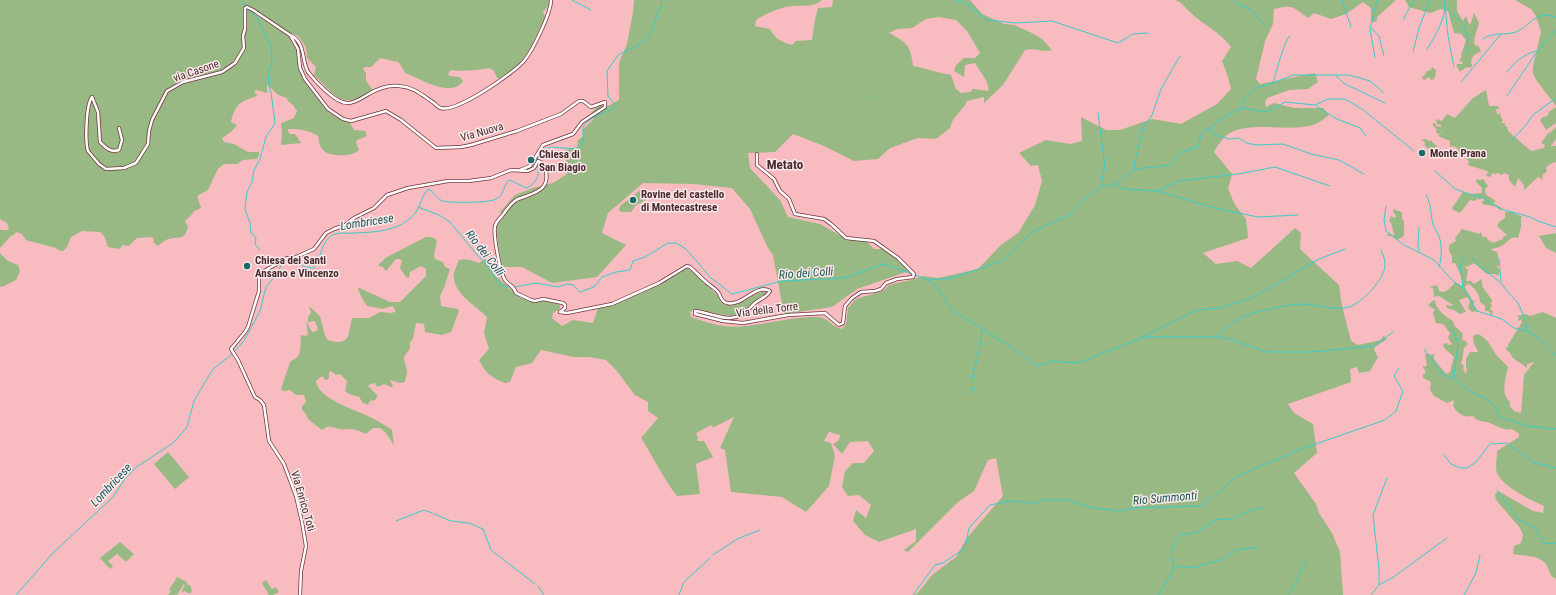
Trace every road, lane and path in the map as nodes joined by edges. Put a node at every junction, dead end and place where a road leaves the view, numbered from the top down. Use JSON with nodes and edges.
{"nodes":[{"id":1,"x":551,"y":0,"type":"edge"},
{"id":2,"x":290,"y":35,"type":"junction"},
{"id":3,"x":120,"y":128,"type":"dead end"},
{"id":4,"x":757,"y":154,"type":"dead end"},
{"id":5,"x":520,"y":170,"type":"junction"},
{"id":6,"x":231,"y":350,"type":"joint"},
{"id":7,"x":300,"y":595,"type":"edge"}],
"edges":[{"from":1,"to":2,"type":"street"},
{"from":2,"to":3,"type":"street","name":"via Casone"},
{"from":2,"to":5,"type":"street","name":"Via Nuova"},
{"from":4,"to":5,"type":"street","name":"Via della Torre"},
{"from":5,"to":6,"type":"street","name":"Via Nuova"},
{"from":6,"to":7,"type":"street","name":"Via Enrico Toti"}]}
